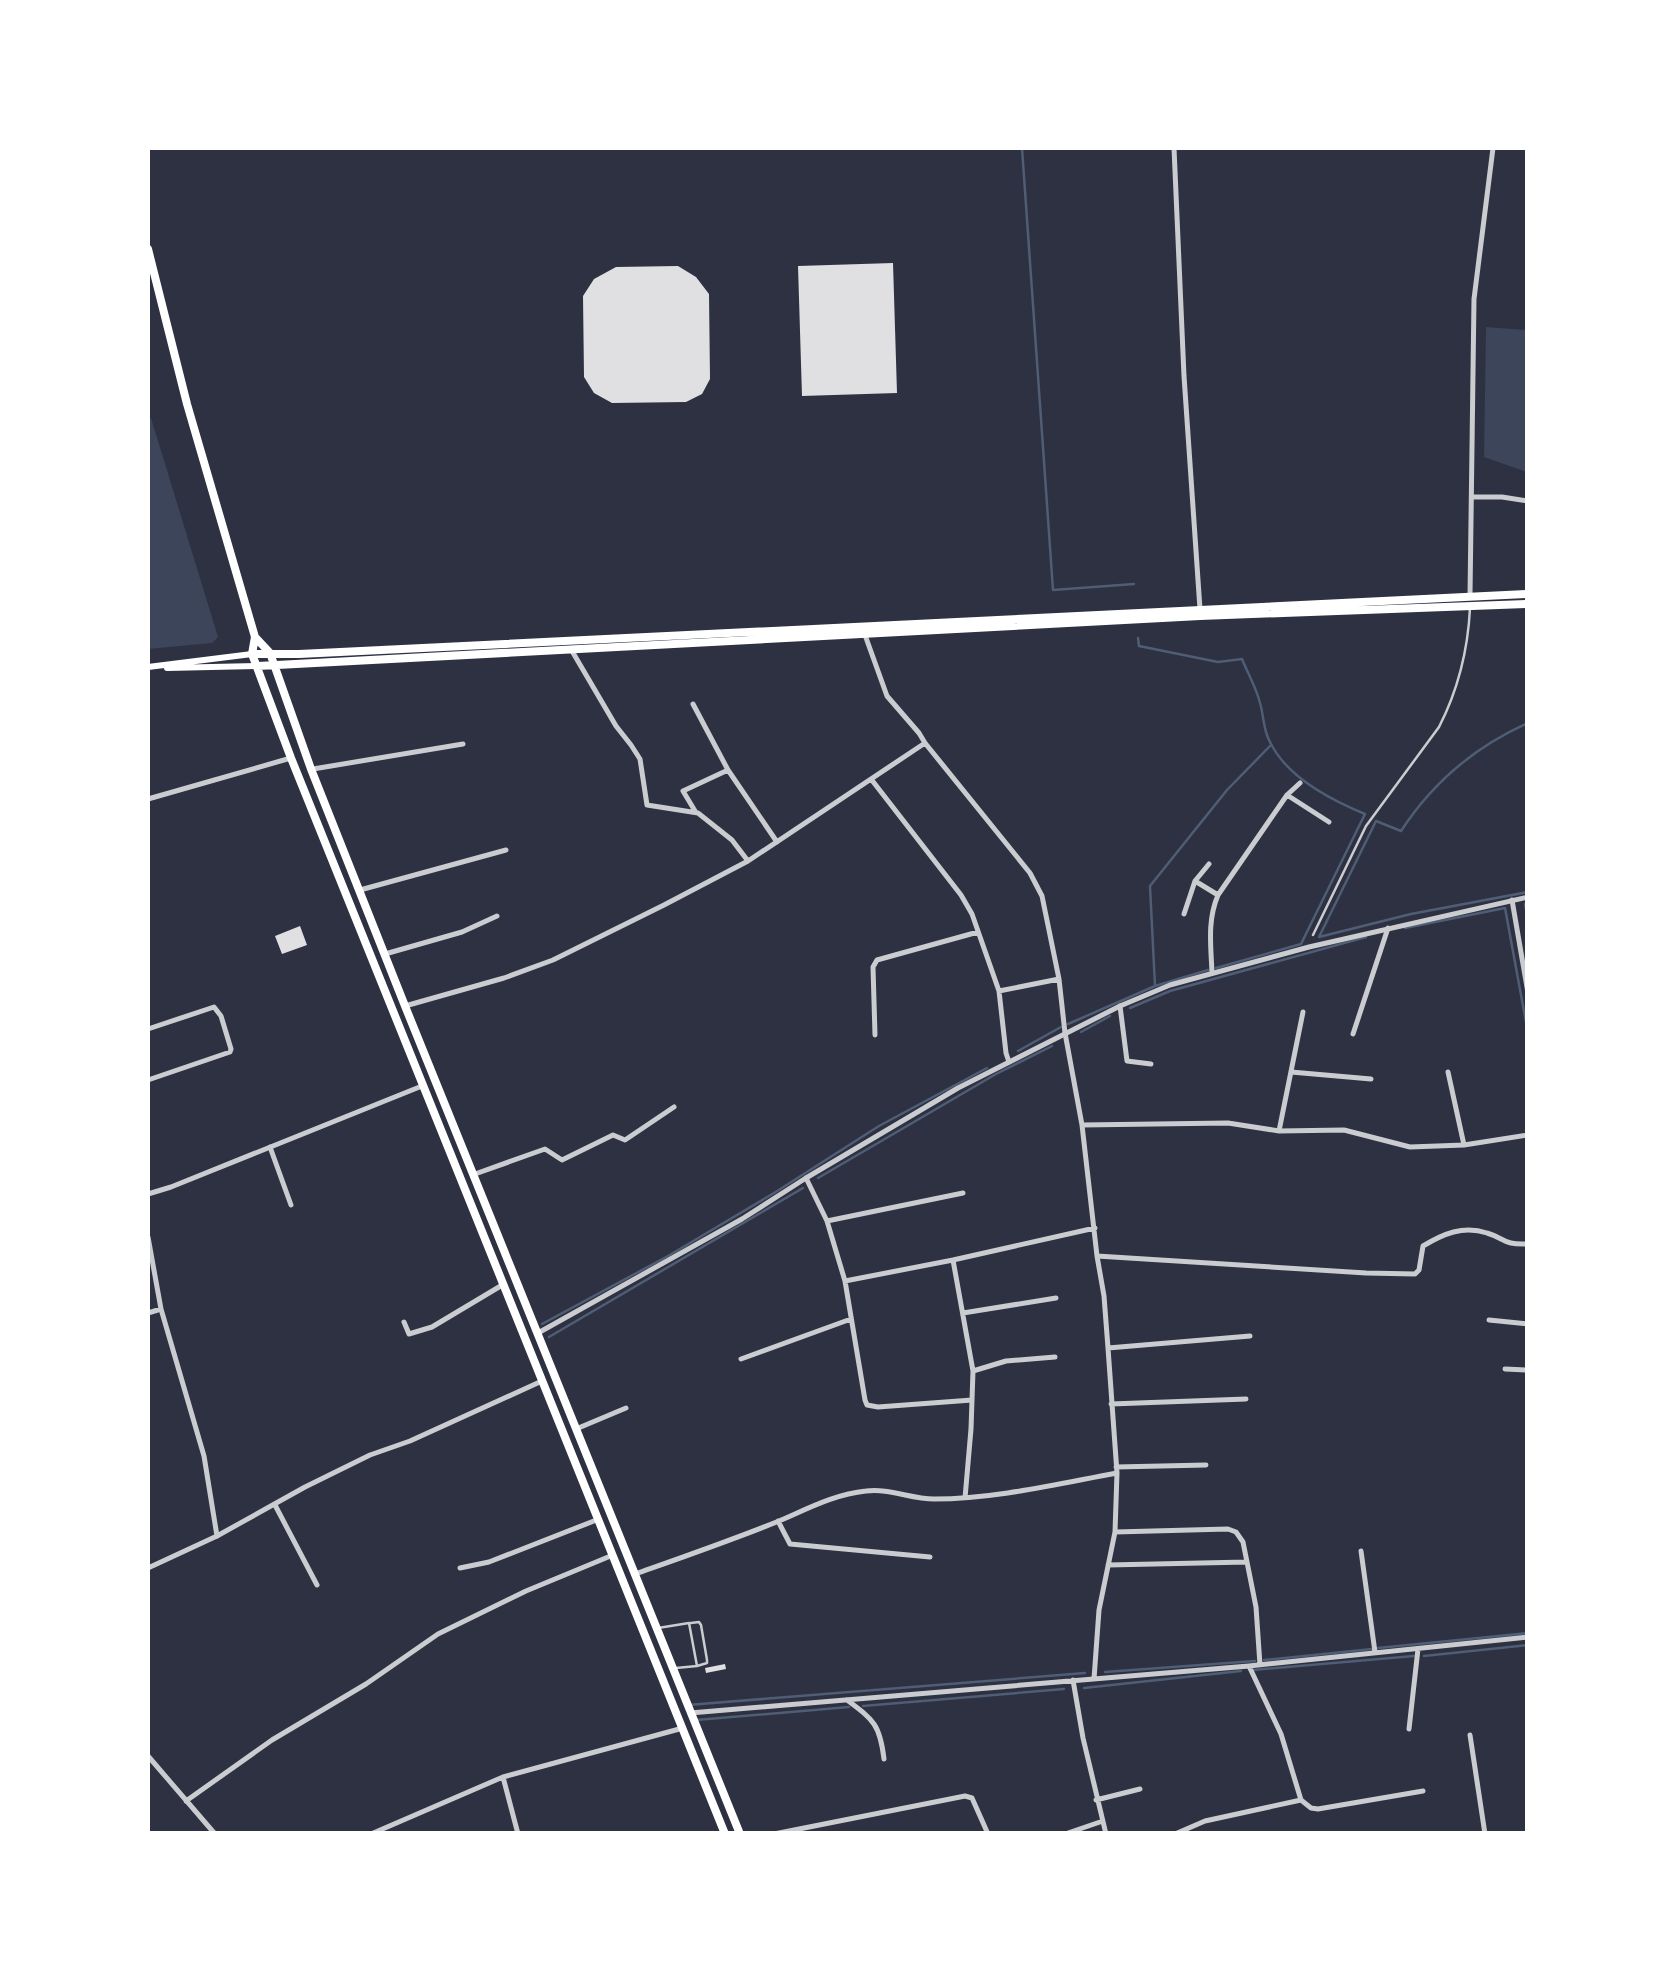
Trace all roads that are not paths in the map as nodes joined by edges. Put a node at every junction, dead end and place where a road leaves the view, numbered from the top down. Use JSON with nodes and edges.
{"nodes":[{"id":1,"x":1174,"y":148,"type":"edge"},
{"id":2,"x":1493,"y":148,"type":"edge"},
{"id":3,"x":148,"y":249,"type":"edge"},
{"id":4,"x":1472,"y":497,"type":"junction"},
{"id":5,"x":1528,"y":502,"type":"edge"},
{"id":6,"x":1528,"y":594,"type":"edge"},
{"id":7,"x":1470,"y":596,"type":"junction"},
{"id":8,"x":1528,"y":604,"type":"edge"},
{"id":9,"x":1470,"y":606,"type":"junction"},
{"id":10,"x":1200,"y":613,"type":"junction"},
{"id":11,"x":865,"y":635,"type":"junction"},
{"id":12,"x":255,"y":637,"type":"junction"},
{"id":13,"x":572,"y":651,"type":"junction"},
{"id":14,"x":270,"y":653,"type":"junction"},
{"id":15,"x":252,"y":654,"type":"junction"},
{"id":16,"x":274,"y":665,"type":"junction"},
{"id":17,"x":258,"y":666,"type":"junction"},
{"id":18,"x":152,"y":667,"type":"edge"},
{"id":19,"x":693,"y":704,"type":"dead end"},
{"id":20,"x":925,"y":742,"type":"junction"},
{"id":21,"x":462,"y":744,"type":"dead end"},
{"id":22,"x":290,"y":758,"type":"junction"},
{"id":23,"x":311,"y":769,"type":"junction"},
{"id":24,"x":728,"y":770,"type":"junction"},
{"id":25,"x":870,"y":779,"type":"junction"},
{"id":26,"x":1300,"y":783,"type":"dead end"},
{"id":27,"x":1287,"y":795,"type":"junction"},
{"id":28,"x":148,"y":799,"type":"edge"},
{"id":29,"x":696,"y":812,"type":"junction"},
{"id":30,"x":1328,"y":822,"type":"dead end"},
{"id":31,"x":777,"y":842,"type":"junction"},
{"id":32,"x":506,"y":850,"type":"dead end"},
{"id":33,"x":748,"y":861,"type":"junction"},
{"id":34,"x":1209,"y":864,"type":"dead end"},
{"id":35,"x":1195,"y":882,"type":"junction"},
{"id":36,"x":360,"y":890,"type":"junction"},
{"id":37,"x":1218,"y":895,"type":"junction"},
{"id":38,"x":1528,"y":896,"type":"edge"},
{"id":39,"x":1512,"y":900,"type":"junction"},
{"id":40,"x":1184,"y":914,"type":"dead end"},
{"id":41,"x":497,"y":916,"type":"dead end"},
{"id":42,"x":1388,"y":927,"type":"junction"},
{"id":43,"x":978,"y":932,"type":"junction"},
{"id":44,"x":1313,"y":935,"type":"joint"},
{"id":45,"x":378,"y":936,"type":"junction"},
{"id":46,"x":365,"y":940,"type":"junction"},
{"id":47,"x":1308,"y":947,"type":"junction"},
{"id":48,"x":385,"y":954,"type":"junction"},
{"id":49,"x":1212,"y":973,"type":"junction"},
{"id":50,"x":1059,"y":979,"type":"junction"},
{"id":51,"x":999,"y":990,"type":"junction"},
{"id":52,"x":1528,"y":993,"type":"edge"},
{"id":53,"x":405,"y":1006,"type":"junction"},
{"id":54,"x":1120,"y":1006,"type":"junction"},
{"id":55,"x":1303,"y":1012,"type":"dead end"},
{"id":56,"x":148,"y":1028,"type":"edge"},
{"id":57,"x":1065,"y":1032,"type":"junction"},
{"id":58,"x":1354,"y":1034,"type":"dead end"},
{"id":59,"x":875,"y":1035,"type":"dead end"},
{"id":60,"x":1009,"y":1062,"type":"junction"},
{"id":61,"x":1151,"y":1064,"type":"dead end"},
{"id":62,"x":1290,"y":1072,"type":"junction"},
{"id":63,"x":1448,"y":1072,"type":"dead end"},
{"id":64,"x":148,"y":1080,"type":"edge"},
{"id":65,"x":1371,"y":1080,"type":"dead end"},
{"id":66,"x":422,"y":1086,"type":"junction"},
{"id":67,"x":674,"y":1107,"type":"dead end"},
{"id":68,"x":1082,"y":1125,"type":"junction"},
{"id":69,"x":1279,"y":1130,"type":"junction"},
{"id":70,"x":1528,"y":1135,"type":"edge"},
{"id":71,"x":1464,"y":1145,"type":"junction"},
{"id":72,"x":270,"y":1147,"type":"junction"},
{"id":73,"x":474,"y":1174,"type":"junction"},
{"id":74,"x":807,"y":1179,"type":"junction"},
{"id":75,"x":963,"y":1193,"type":"dead end"},
{"id":76,"x":148,"y":1194,"type":"edge"},
{"id":77,"x":291,"y":1205,"type":"dead end"},
{"id":78,"x":826,"y":1222,"type":"junction"},
{"id":79,"x":1094,"y":1228,"type":"junction"},
{"id":80,"x":148,"y":1237,"type":"edge"},
{"id":81,"x":1528,"y":1244,"type":"edge"},
{"id":82,"x":1097,"y":1256,"type":"junction"},
{"id":83,"x":953,"y":1260,"type":"junction"},
{"id":84,"x":844,"y":1281,"type":"junction"},
{"id":85,"x":504,"y":1284,"type":"junction"},
{"id":86,"x":1056,"y":1298,"type":"dead end"},
{"id":87,"x":162,"y":1309,"type":"junction"},
{"id":88,"x":148,"y":1313,"type":"edge"},
{"id":89,"x":964,"y":1313,"type":"junction"},
{"id":90,"x":851,"y":1319,"type":"junction"},
{"id":91,"x":1489,"y":1320,"type":"dead end"},
{"id":92,"x":404,"y":1322,"type":"dead end"},
{"id":93,"x":1528,"y":1324,"type":"edge"},
{"id":94,"x":538,"y":1333,"type":"junction"},
{"id":95,"x":1250,"y":1336,"type":"dead end"},
{"id":96,"x":1108,"y":1348,"type":"junction"},
{"id":97,"x":1055,"y":1357,"type":"dead end"},
{"id":98,"x":741,"y":1359,"type":"dead end"},
{"id":99,"x":1506,"y":1368,"type":"dead end"},
{"id":100,"x":1528,"y":1370,"type":"edge"},
{"id":101,"x":973,"y":1371,"type":"junction"},
{"id":102,"x":542,"y":1382,"type":"junction"},
{"id":103,"x":1246,"y":1399,"type":"dead end"},
{"id":104,"x":972,"y":1400,"type":"junction"},
{"id":105,"x":1111,"y":1404,"type":"junction"},
{"id":106,"x":626,"y":1408,"type":"dead end"},
{"id":107,"x":576,"y":1429,"type":"junction"},
{"id":108,"x":589,"y":1458,"type":"junction"},
{"id":109,"x":575,"y":1462,"type":"junction"},
{"id":110,"x":1206,"y":1465,"type":"dead end"},
{"id":111,"x":1116,"y":1470,"type":"junction"},
{"id":112,"x":965,"y":1498,"type":"junction"},
{"id":113,"x":275,"y":1505,"type":"junction"},
{"id":114,"x":599,"y":1519,"type":"junction"},
{"id":115,"x":778,"y":1521,"type":"junction"},
{"id":116,"x":1115,"y":1532,"type":"junction"},
{"id":117,"x":217,"y":1536,"type":"junction"},
{"id":118,"x":1360,"y":1551,"type":"dead end"},
{"id":119,"x":613,"y":1555,"type":"junction"},
{"id":120,"x":930,"y":1556,"type":"dead end"},
{"id":121,"x":1247,"y":1562,"type":"junction"},
{"id":122,"x":1108,"y":1566,"type":"junction"},
{"id":123,"x":148,"y":1568,"type":"edge"},
{"id":124,"x":460,"y":1568,"type":"dead end"},
{"id":125,"x":635,"y":1574,"type":"junction"},
{"id":126,"x":317,"y":1585,"type":"dead end"},
{"id":127,"x":689,"y":1623,"type":"junction"},
{"id":128,"x":656,"y":1628,"type":"junction"},
{"id":129,"x":1528,"y":1637,"type":"edge"},
{"id":130,"x":1418,"y":1649,"type":"junction"},
{"id":131,"x":1376,"y":1653,"type":"junction"},
{"id":132,"x":1260,"y":1665,"type":"junction"},
{"id":133,"x":697,"y":1666,"type":"junction"},
{"id":134,"x":1249,"y":1666,"type":"junction"},
{"id":135,"x":673,"y":1668,"type":"junction"},
{"id":136,"x":1094,"y":1679,"type":"junction"},
{"id":137,"x":1073,"y":1680,"type":"junction"},
{"id":138,"x":844,"y":1698,"type":"junction"},
{"id":139,"x":690,"y":1713,"type":"junction"},
{"id":140,"x":683,"y":1728,"type":"junction"},
{"id":141,"x":1409,"y":1730,"type":"dead end"},
{"id":142,"x":1470,"y":1735,"type":"dead end"},
{"id":143,"x":148,"y":1756,"type":"edge"},
{"id":144,"x":884,"y":1759,"type":"dead end"},
{"id":145,"x":503,"y":1777,"type":"junction"},
{"id":146,"x":1140,"y":1789,"type":"dead end"},
{"id":147,"x":1423,"y":1790,"type":"dead end"},
{"id":148,"x":1096,"y":1800,"type":"junction"},
{"id":149,"x":1300,"y":1800,"type":"junction"},
{"id":150,"x":186,"y":1801,"type":"junction"},
{"id":151,"x":1101,"y":1822,"type":"junction"},
{"id":152,"x":215,"y":1834,"type":"edge"},
{"id":153,"x":371,"y":1834,"type":"edge"},
{"id":154,"x":518,"y":1834,"type":"edge"},
{"id":155,"x":725,"y":1834,"type":"edge"},
{"id":156,"x":740,"y":1834,"type":"edge"},
{"id":157,"x":774,"y":1834,"type":"edge"},
{"id":158,"x":988,"y":1834,"type":"edge"},
{"id":159,"x":1065,"y":1834,"type":"edge"},
{"id":160,"x":1106,"y":1834,"type":"edge"},
{"id":161,"x":1176,"y":1834,"type":"edge"},
{"id":162,"x":1485,"y":1834,"type":"edge"}],
"edges":[{"from":1,"to":10,"type":"street"},
{"from":2,"to":4,"type":"street"},
{"from":3,"to":12,"type":"main road"},
{"from":4,"to":5,"type":"street"},
{"from":4,"to":7,"type":"street"},
{"from":6,"to":7,"type":"main road"},
{"from":7,"to":10,"type":"main road"},
{"from":8,"to":9,"type":"main road"},
{"from":9,"to":10,"type":"main road"},
{"from":9,"to":44,"type":"lane"},
{"from":10,"to":11,"type":"main road"},
{"from":10,"to":14,"type":"main road"},
{"from":11,"to":13,"type":"main road"},
{"from":11,"to":20,"type":"street"},
{"from":12,"to":14,"type":"main road"},
{"from":12,"to":15,"type":"main road"},
{"from":13,"to":16,"type":"main road"},
{"from":13,"to":29,"type":"street"},
{"from":14,"to":15,"type":"main road"},
{"from":14,"to":16,"type":"main road"},
{"from":15,"to":17,"type":"main road"},
{"from":15,"to":18,"type":"main road"},
{"from":16,"to":17,"type":"main road"},
{"from":16,"to":23,"type":"main road"},
{"from":17,"to":18,"type":"main road"},
{"from":17,"to":22,"type":"main road"},
{"from":19,"to":24,"type":"street"},
{"from":20,"to":25,"type":"street"},
{"from":20,"to":50,"type":"street"},
{"from":21,"to":23,"type":"street"},
{"from":22,"to":28,"type":"street"},
{"from":22,"to":46,"type":"main road"},
{"from":23,"to":36,"type":"main road"},
{"from":24,"to":29,"type":"street"},
{"from":24,"to":31,"type":"street"},
{"from":25,"to":31,"type":"street"},
{"from":25,"to":43,"type":"street"},
{"from":26,"to":27,"type":"street"},
{"from":27,"to":30,"type":"street"},
{"from":27,"to":37,"type":"street"},
{"from":29,"to":33,"type":"street"},
{"from":31,"to":33,"type":"street"},
{"from":32,"to":36,"type":"street"},
{"from":33,"to":53,"type":"street"},
{"from":34,"to":35,"type":"street"},
{"from":35,"to":37,"type":"street"},
{"from":35,"to":40,"type":"street"},
{"from":36,"to":45,"type":"main road"},
{"from":37,"to":49,"type":"street"},
{"from":38,"to":39,"type":"street"},
{"from":39,"to":42,"type":"street"},
{"from":39,"to":52,"type":"street"},
{"from":41,"to":48,"type":"street"},
{"from":42,"to":47,"type":"street"},
{"from":42,"to":58,"type":"street"},
{"from":43,"to":51,"type":"street"},
{"from":43,"to":59,"type":"street"},
{"from":44,"to":47,"type":"street"},
{"from":45,"to":46,"type":"main road"},
{"from":45,"to":48,"type":"main road"},
{"from":46,"to":66,"type":"main road"},
{"from":47,"to":49,"type":"street"},
{"from":48,"to":53,"type":"main road"},
{"from":49,"to":54,"type":"street"},
{"from":50,"to":51,"type":"street"},
{"from":50,"to":57,"type":"street"},
{"from":51,"to":60,"type":"street"},
{"from":53,"to":73,"type":"main road"},
{"from":54,"to":57,"type":"street"},
{"from":54,"to":61,"type":"street"},
{"from":55,"to":62,"type":"street"},
{"from":56,"to":64,"type":"street"},
{"from":57,"to":60,"type":"street"},
{"from":57,"to":68,"type":"street"},
{"from":60,"to":74,"type":"street"},
{"from":62,"to":65,"type":"street"},
{"from":62,"to":69,"type":"street"},
{"from":63,"to":71,"type":"street"},
{"from":66,"to":72,"type":"street"},
{"from":66,"to":85,"type":"main road"},
{"from":67,"to":73,"type":"street"},
{"from":68,"to":69,"type":"street"},
{"from":68,"to":79,"type":"street"},
{"from":69,"to":71,"type":"street"},
{"from":70,"to":71,"type":"street"},
{"from":72,"to":76,"type":"street"},
{"from":72,"to":77,"type":"street"},
{"from":73,"to":94,"type":"main road"},
{"from":74,"to":78,"type":"street"},
{"from":74,"to":94,"type":"street"},
{"from":75,"to":78,"type":"street"},
{"from":78,"to":84,"type":"street"},
{"from":79,"to":82,"type":"street"},
{"from":79,"to":83,"type":"street"},
{"from":80,"to":87,"type":"street"},
{"from":81,"to":82,"type":"street"},
{"from":82,"to":96,"type":"street"},
{"from":83,"to":84,"type":"street"},
{"from":83,"to":89,"type":"street"},
{"from":84,"to":90,"type":"street"},
{"from":85,"to":92,"type":"street"},
{"from":85,"to":102,"type":"main road"},
{"from":86,"to":89,"type":"street"},
{"from":87,"to":88,"type":"street"},
{"from":87,"to":117,"type":"street"},
{"from":89,"to":101,"type":"street"},
{"from":90,"to":98,"type":"street"},
{"from":90,"to":104,"type":"street"},
{"from":91,"to":93,"type":"street"},
{"from":94,"to":107,"type":"main road"},
{"from":95,"to":96,"type":"street"},
{"from":96,"to":105,"type":"street"},
{"from":97,"to":101,"type":"street"},
{"from":99,"to":100,"type":"street"},
{"from":101,"to":104,"type":"street"},
{"from":102,"to":109,"type":"main road"},
{"from":102,"to":113,"type":"street"},
{"from":103,"to":105,"type":"street"},
{"from":104,"to":112,"type":"street"},
{"from":105,"to":111,"type":"street"},
{"from":106,"to":107,"type":"street"},
{"from":107,"to":108,"type":"main road"},
{"from":108,"to":109,"type":"main road"},
{"from":108,"to":125,"type":"main road"},
{"from":109,"to":114,"type":"main road"},
{"from":110,"to":111,"type":"street"},
{"from":111,"to":112,"type":"street"},
{"from":111,"to":116,"type":"street"},
{"from":112,"to":115,"type":"street"},
{"from":113,"to":117,"type":"street"},
{"from":113,"to":126,"type":"street"},
{"from":114,"to":119,"type":"main road"},
{"from":114,"to":124,"type":"street"},
{"from":115,"to":120,"type":"street"},
{"from":115,"to":125,"type":"street"},
{"from":116,"to":121,"type":"street"},
{"from":116,"to":122,"type":"street"},
{"from":117,"to":123,"type":"street"},
{"from":118,"to":131,"type":"street"},
{"from":119,"to":140,"type":"main road"},
{"from":119,"to":150,"type":"street"},
{"from":121,"to":122,"type":"street"},
{"from":121,"to":132,"type":"street"},
{"from":122,"to":136,"type":"street"},
{"from":125,"to":128,"type":"main road"},
{"from":127,"to":128,"type":"lane"},
{"from":127,"to":133,"type":"lane"},
{"from":127,"to":133,"type":"lane"},
{"from":128,"to":135,"type":"main road"},
{"from":129,"to":130,"type":"street"},
{"from":130,"to":131,"type":"street"},
{"from":130,"to":141,"type":"street"},
{"from":131,"to":132,"type":"street"},
{"from":132,"to":134,"type":"street"},
{"from":133,"to":135,"type":"lane"},
{"from":134,"to":136,"type":"street"},
{"from":134,"to":149,"type":"street"},
{"from":135,"to":139,"type":"main road"},
{"from":136,"to":137,"type":"street"},
{"from":137,"to":138,"type":"street"},
{"from":137,"to":148,"type":"street"},
{"from":138,"to":139,"type":"street"},
{"from":138,"to":144,"type":"street"},
{"from":139,"to":156,"type":"main road"},
{"from":140,"to":145,"type":"street"},
{"from":140,"to":155,"type":"main road"},
{"from":142,"to":162,"type":"street"},
{"from":143,"to":150,"type":"street"},
{"from":145,"to":153,"type":"street"},
{"from":145,"to":154,"type":"street"},
{"from":146,"to":148,"type":"street"},
{"from":147,"to":149,"type":"street"},
{"from":148,"to":151,"type":"street"},
{"from":149,"to":161,"type":"street"},
{"from":150,"to":152,"type":"street"},
{"from":151,"to":159,"type":"street"},
{"from":151,"to":160,"type":"street"},
{"from":157,"to":158,"type":"street"}]}
